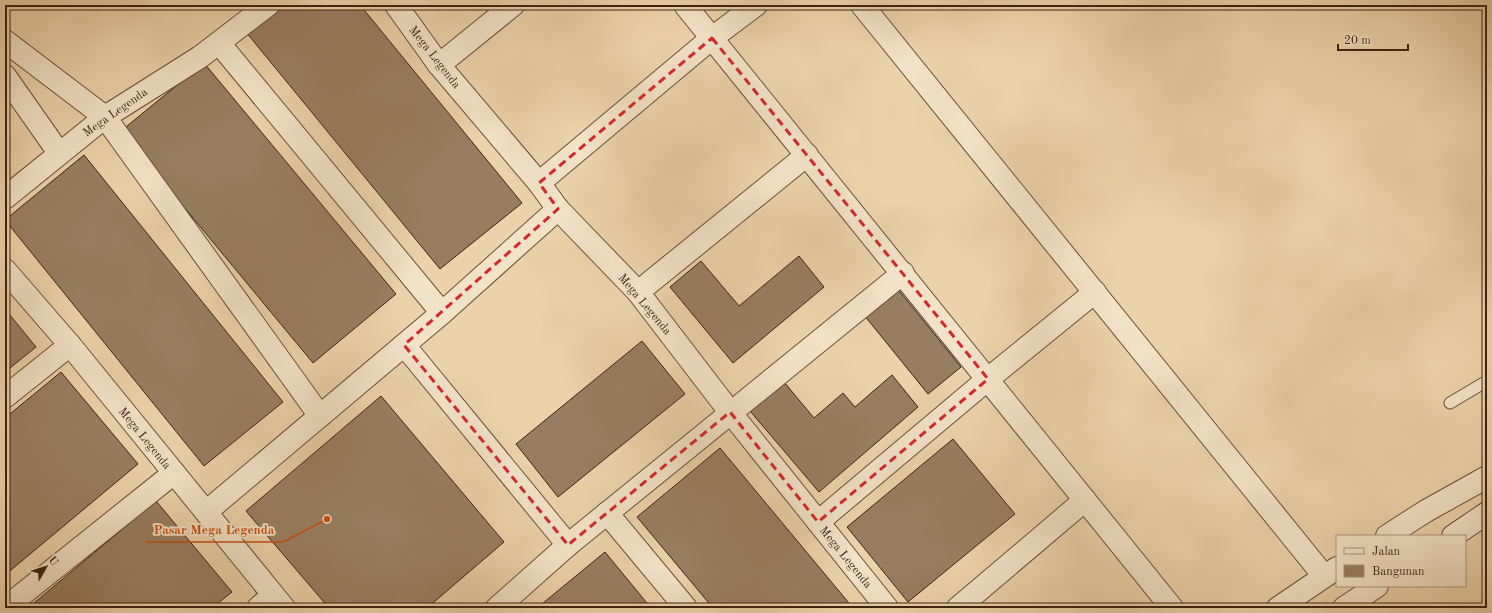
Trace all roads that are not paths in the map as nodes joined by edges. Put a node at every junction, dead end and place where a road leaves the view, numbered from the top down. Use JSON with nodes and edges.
{"nodes":[{"id":1,"x":268,"y":5,"type":"edge"},
{"id":2,"x":396,"y":5,"type":"edge"},
{"id":3,"x":513,"y":5,"type":"edge"},
{"id":4,"x":685,"y":5,"type":"edge"},
{"id":5,"x":756,"y":5,"type":"edge"},
{"id":6,"x":862,"y":5,"type":"edge"},
{"id":7,"x":712,"y":38,"type":"junction"},
{"id":8,"x":5,"y":41,"type":"edge"},
{"id":9,"x":219,"y":43,"type":"junction"},
{"id":10,"x":439,"y":65,"type":"junction"},
{"id":11,"x":5,"y":76,"type":"edge"},
{"id":12,"x":105,"y":117,"type":"junction"},
{"id":13,"x":59,"y":153,"type":"junction"},
{"id":14,"x":807,"y":155,"type":"junction"},
{"id":15,"x":539,"y":183,"type":"junction"},
{"id":16,"x":5,"y":198,"type":"edge"},
{"id":17,"x":558,"y":209,"type":"junction"},
{"id":18,"x":5,"y":270,"type":"edge"},
{"id":19,"x":903,"y":274,"type":"junction"},
{"id":20,"x":638,"y":292,"type":"junction"},
{"id":21,"x":1095,"y":292,"type":"junction"},
{"id":22,"x":442,"y":313,"type":"junction"},
{"id":23,"x":70,"y":345,"type":"junction"},
{"id":24,"x":404,"y":345,"type":"junction"},
{"id":25,"x":988,"y":379,"type":"junction"},
{"id":26,"x":1487,"y":381,"type":"edge"},
{"id":27,"x":5,"y":397,"type":"edge"},
{"id":28,"x":1450,"y":403,"type":"dead end"},
{"id":29,"x":730,"y":412,"type":"junction"},
{"id":30,"x":320,"y":416,"type":"junction"},
{"id":31,"x":174,"y":473,"type":"junction"},
{"id":32,"x":1487,"y":477,"type":"edge"},
{"id":33,"x":1085,"y":500,"type":"junction"},
{"id":34,"x":1435,"y":506,"type":"junction"},
{"id":35,"x":206,"y":512,"type":"junction"},
{"id":36,"x":607,"y":513,"type":"junction"},
{"id":37,"x":1487,"y":514,"type":"edge"},
{"id":38,"x":818,"y":522,"type":"junction"},
{"id":39,"x":1389,"y":535,"type":"edge"},
{"id":40,"x":1454,"y":535,"type":"edge"},
{"id":41,"x":568,"y":545,"type":"junction"},
{"id":42,"x":1331,"y":572,"type":"edge"},
{"id":43,"x":1376,"y":587,"type":"edge"},
{"id":44,"x":272,"y":604,"type":"edge"},
{"id":45,"x":5,"y":608,"type":"edge"},
{"id":46,"x":497,"y":608,"type":"edge"},
{"id":47,"x":686,"y":608,"type":"edge"},
{"id":48,"x":887,"y":608,"type":"edge"},
{"id":49,"x":958,"y":608,"type":"edge"},
{"id":50,"x":1172,"y":608,"type":"edge"},
{"id":51,"x":1278,"y":608,"type":"edge"},
{"id":52,"x":1344,"y":608,"type":"edge"}],
"edges":[{"from":1,"to":9,"type":"street","name":"Mega Legenda"},
{"from":2,"to":10,"type":"street","name":"Mega Legenda"},
{"from":3,"to":10,"type":"street"},
{"from":4,"to":7,"type":"street"},
{"from":5,"to":7,"type":"street"},
{"from":6,"to":21,"type":"street"},
{"from":7,"to":14,"type":"street"},
{"from":7,"to":15,"type":"street"},
{"from":8,"to":12,"type":"street"},
{"from":9,"to":12,"type":"street","name":"Mega Legenda"},
{"from":9,"to":22,"type":"street"},
{"from":10,"to":15,"type":"street","name":"Mega Legenda"},
{"from":11,"to":13,"type":"street"},
{"from":12,"to":13,"type":"street","name":"Mega Legenda"},
{"from":12,"to":30,"type":"street"},
{"from":13,"to":16,"type":"street","name":"Mega Legenda"},
{"from":14,"to":19,"type":"street"},
{"from":14,"to":20,"type":"street"},
{"from":15,"to":17,"type":"street","name":"Mega Legenda"},
{"from":17,"to":20,"type":"street","name":"Mega Legenda"},
{"from":17,"to":22,"type":"street"},
{"from":18,"to":23,"type":"street","name":"Mega Legenda"},
{"from":19,"to":25,"type":"street"},
{"from":19,"to":29,"type":"street"},
{"from":20,"to":29,"type":"street","name":"Mega Legenda"},
{"from":21,"to":25,"type":"street"},
{"from":21,"to":42,"type":"street"},
{"from":22,"to":24,"type":"street"},
{"from":23,"to":27,"type":"street"},
{"from":23,"to":31,"type":"street","name":"Mega Legenda"},
{"from":24,"to":30,"type":"street"},
{"from":24,"to":41,"type":"street"},
{"from":25,"to":33,"type":"street"},
{"from":25,"to":38,"type":"street"},
{"from":26,"to":28,"type":"lane"},
{"from":29,"to":36,"type":"street"},
{"from":29,"to":38,"type":"street","name":"Mega Legenda"},
{"from":30,"to":35,"type":"street"},
{"from":31,"to":35,"type":"street","name":"Mega Legenda"},
{"from":31,"to":45,"type":"street"},
{"from":32,"to":34,"type":"street"},
{"from":33,"to":49,"type":"street"},
{"from":33,"to":50,"type":"street"},
{"from":34,"to":39,"type":"street"},
{"from":34,"to":40,"type":"street"},
{"from":35,"to":44,"type":"street","name":"Mega Legenda"},
{"from":36,"to":41,"type":"street"},
{"from":36,"to":47,"type":"street"},
{"from":37,"to":40,"type":"street"},
{"from":38,"to":48,"type":"street","name":"Mega Legenda"},
{"from":41,"to":46,"type":"street"},
{"from":42,"to":51,"type":"street"},
{"from":43,"to":52,"type":"street"}]}
